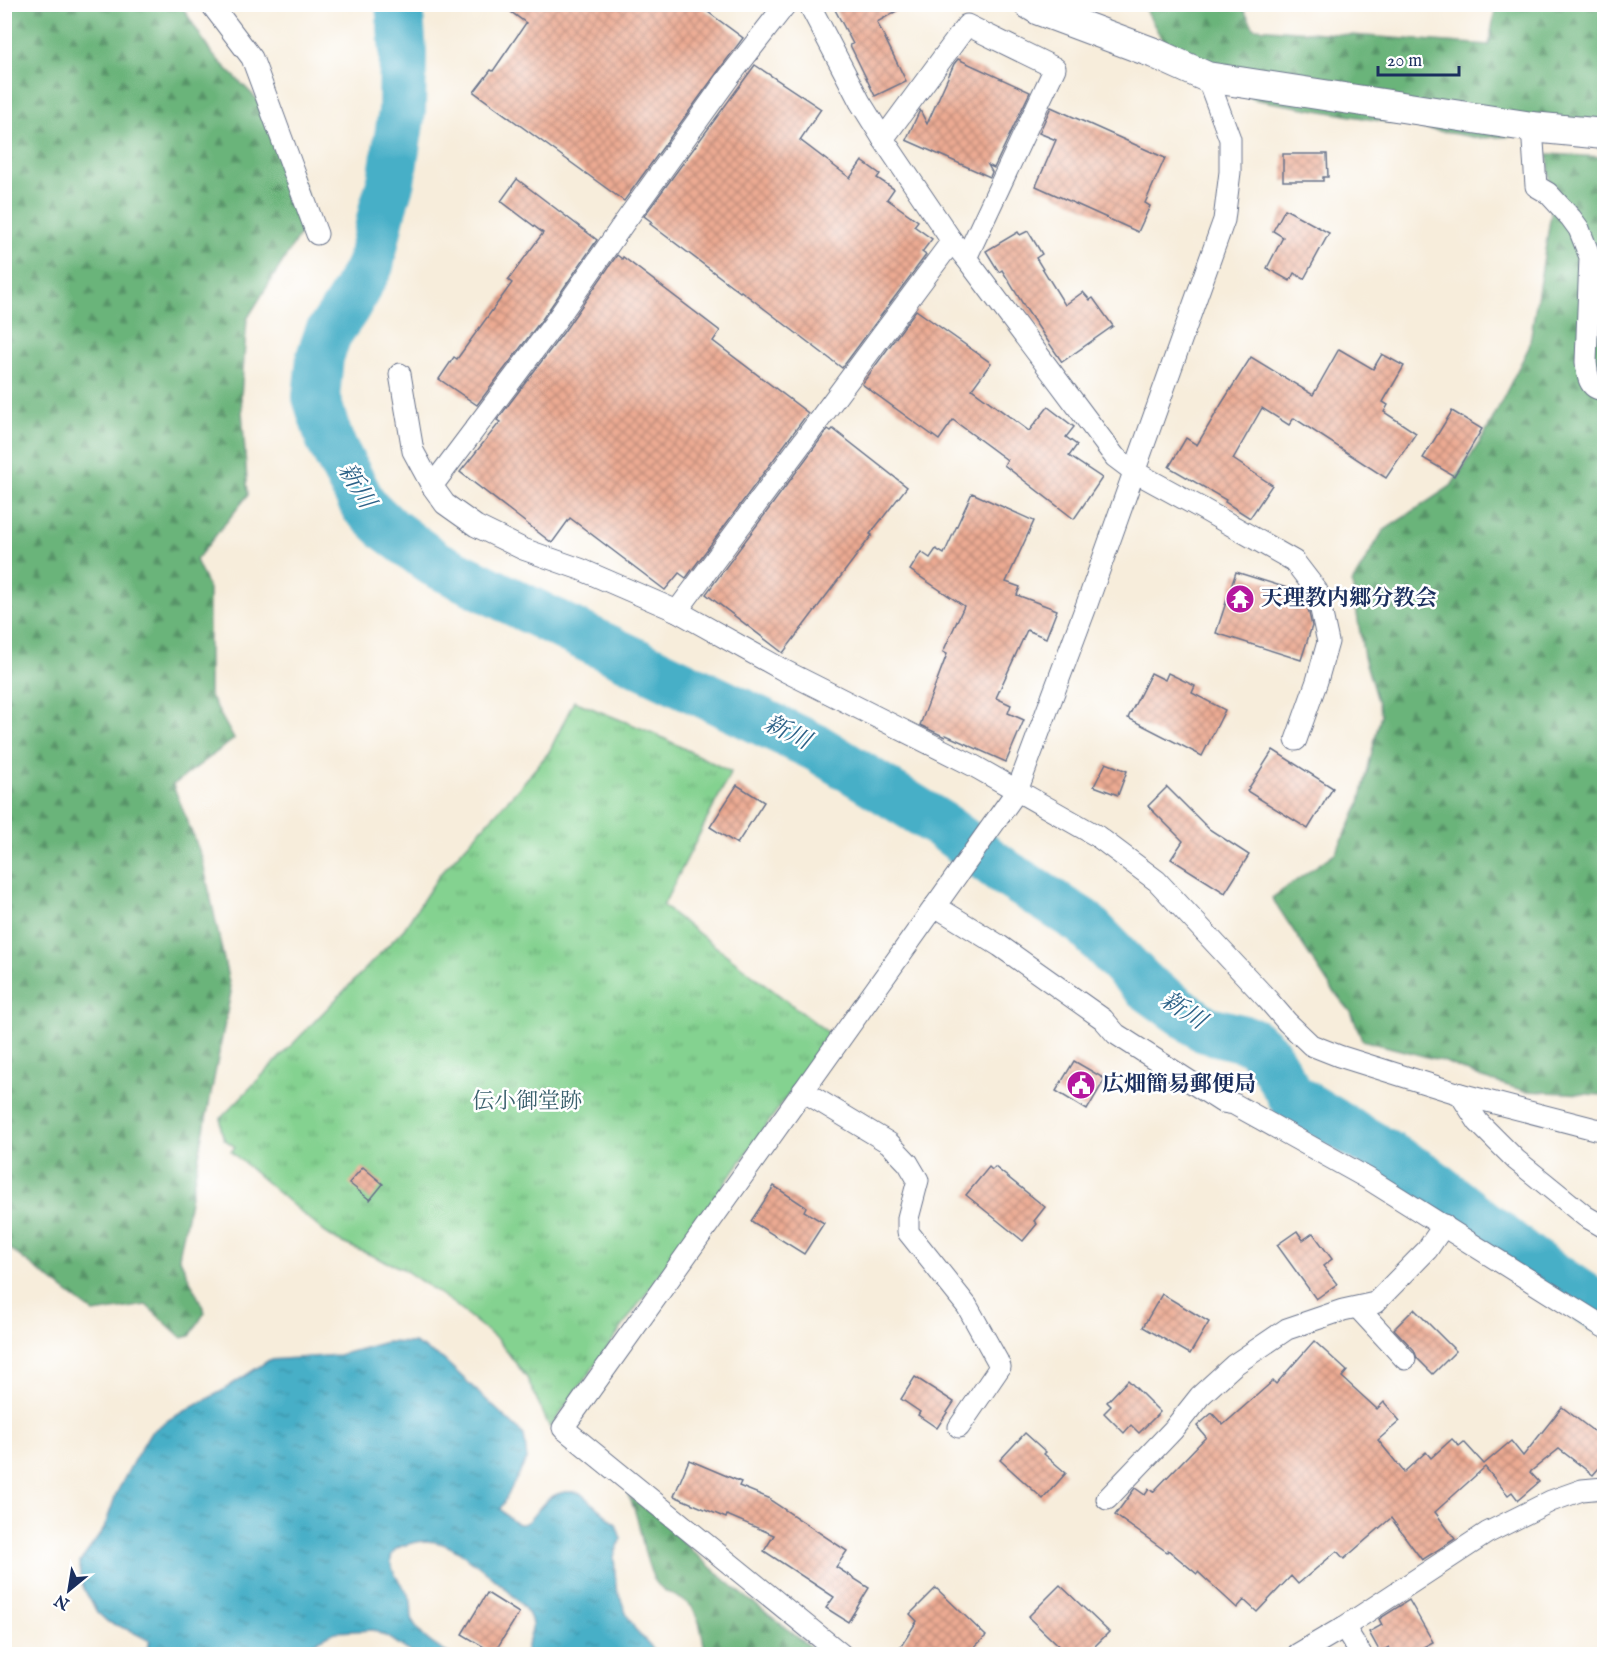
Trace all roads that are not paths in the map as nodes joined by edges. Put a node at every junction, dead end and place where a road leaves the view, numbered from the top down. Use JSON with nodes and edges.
{"nodes":[{"id":1,"x":211,"y":4,"type":"edge"},
{"id":2,"x":786,"y":4,"type":"edge"},
{"id":3,"x":809,"y":4,"type":"edge"},
{"id":4,"x":1029,"y":4,"type":"edge"},
{"id":5,"x":1207,"y":77,"type":"junction"},
{"id":6,"x":1532,"y":127,"type":"junction"},
{"id":7,"x":1605,"y":134,"type":"edge"},
{"id":8,"x":882,"y":139,"type":"junction"},
{"id":9,"x":317,"y":234,"type":"dead end"},
{"id":10,"x":952,"y":241,"type":"junction"},
{"id":11,"x":966,"y":258,"type":"junction"},
{"id":12,"x":400,"y":374,"type":"dead end"},
{"id":13,"x":1605,"y":389,"type":"edge"},
{"id":14,"x":1135,"y":472,"type":"junction"},
{"id":15,"x":432,"y":486,"type":"junction"},
{"id":16,"x":677,"y":611,"type":"junction"},
{"id":17,"x":1296,"y":740,"type":"dead end"},
{"id":18,"x":1017,"y":790,"type":"junction"},
{"id":19,"x":939,"y":900,"type":"junction"},
{"id":20,"x":803,"y":1091,"type":"junction"},
{"id":21,"x":1460,"y":1094,"type":"junction"},
{"id":22,"x":1605,"y":1130,"type":"edge"},
{"id":23,"x":1444,"y":1225,"type":"junction"},
{"id":24,"x":1605,"y":1227,"type":"edge"},
{"id":25,"x":1358,"y":1308,"type":"junction"},
{"id":26,"x":1605,"y":1327,"type":"edge"},
{"id":27,"x":1405,"y":1359,"type":"dead end"},
{"id":28,"x":959,"y":1427,"type":"dead end"},
{"id":29,"x":1605,"y":1488,"type":"edge"},
{"id":30,"x":1107,"y":1499,"type":"dead end"},
{"id":31,"x":1344,"y":1627,"type":"junction"},
{"id":32,"x":841,"y":1654,"type":"edge"},
{"id":33,"x":1298,"y":1654,"type":"edge"},
{"id":34,"x":1361,"y":1654,"type":"edge"}],
"edges":[{"from":1,"to":9,"type":"street"},
{"from":2,"to":15,"type":"street"},
{"from":3,"to":8,"type":"street"},
{"from":4,"to":5,"type":"street"},
{"from":5,"to":6,"type":"street"},
{"from":5,"to":14,"type":"street"},
{"from":6,"to":7,"type":"street"},
{"from":6,"to":13,"type":"street"},
{"from":8,"to":10,"type":"street"},
{"from":8,"to":11,"type":"street"},
{"from":10,"to":11,"type":"street"},
{"from":10,"to":16,"type":"street"},
{"from":11,"to":14,"type":"street"},
{"from":12,"to":15,"type":"street"},
{"from":14,"to":17,"type":"street"},
{"from":14,"to":18,"type":"street"},
{"from":15,"to":16,"type":"street"},
{"from":16,"to":18,"type":"street"},
{"from":18,"to":19,"type":"street"},
{"from":18,"to":21,"type":"street"},
{"from":19,"to":20,"type":"street"},
{"from":19,"to":23,"type":"street"},
{"from":20,"to":28,"type":"street"},
{"from":20,"to":32,"type":"street"},
{"from":21,"to":22,"type":"street"},
{"from":21,"to":24,"type":"street"},
{"from":23,"to":25,"type":"street"},
{"from":23,"to":26,"type":"street"},
{"from":25,"to":27,"type":"street"},
{"from":25,"to":30,"type":"street"},
{"from":29,"to":31,"type":"street"},
{"from":31,"to":33,"type":"street"},
{"from":31,"to":34,"type":"street"}]}
